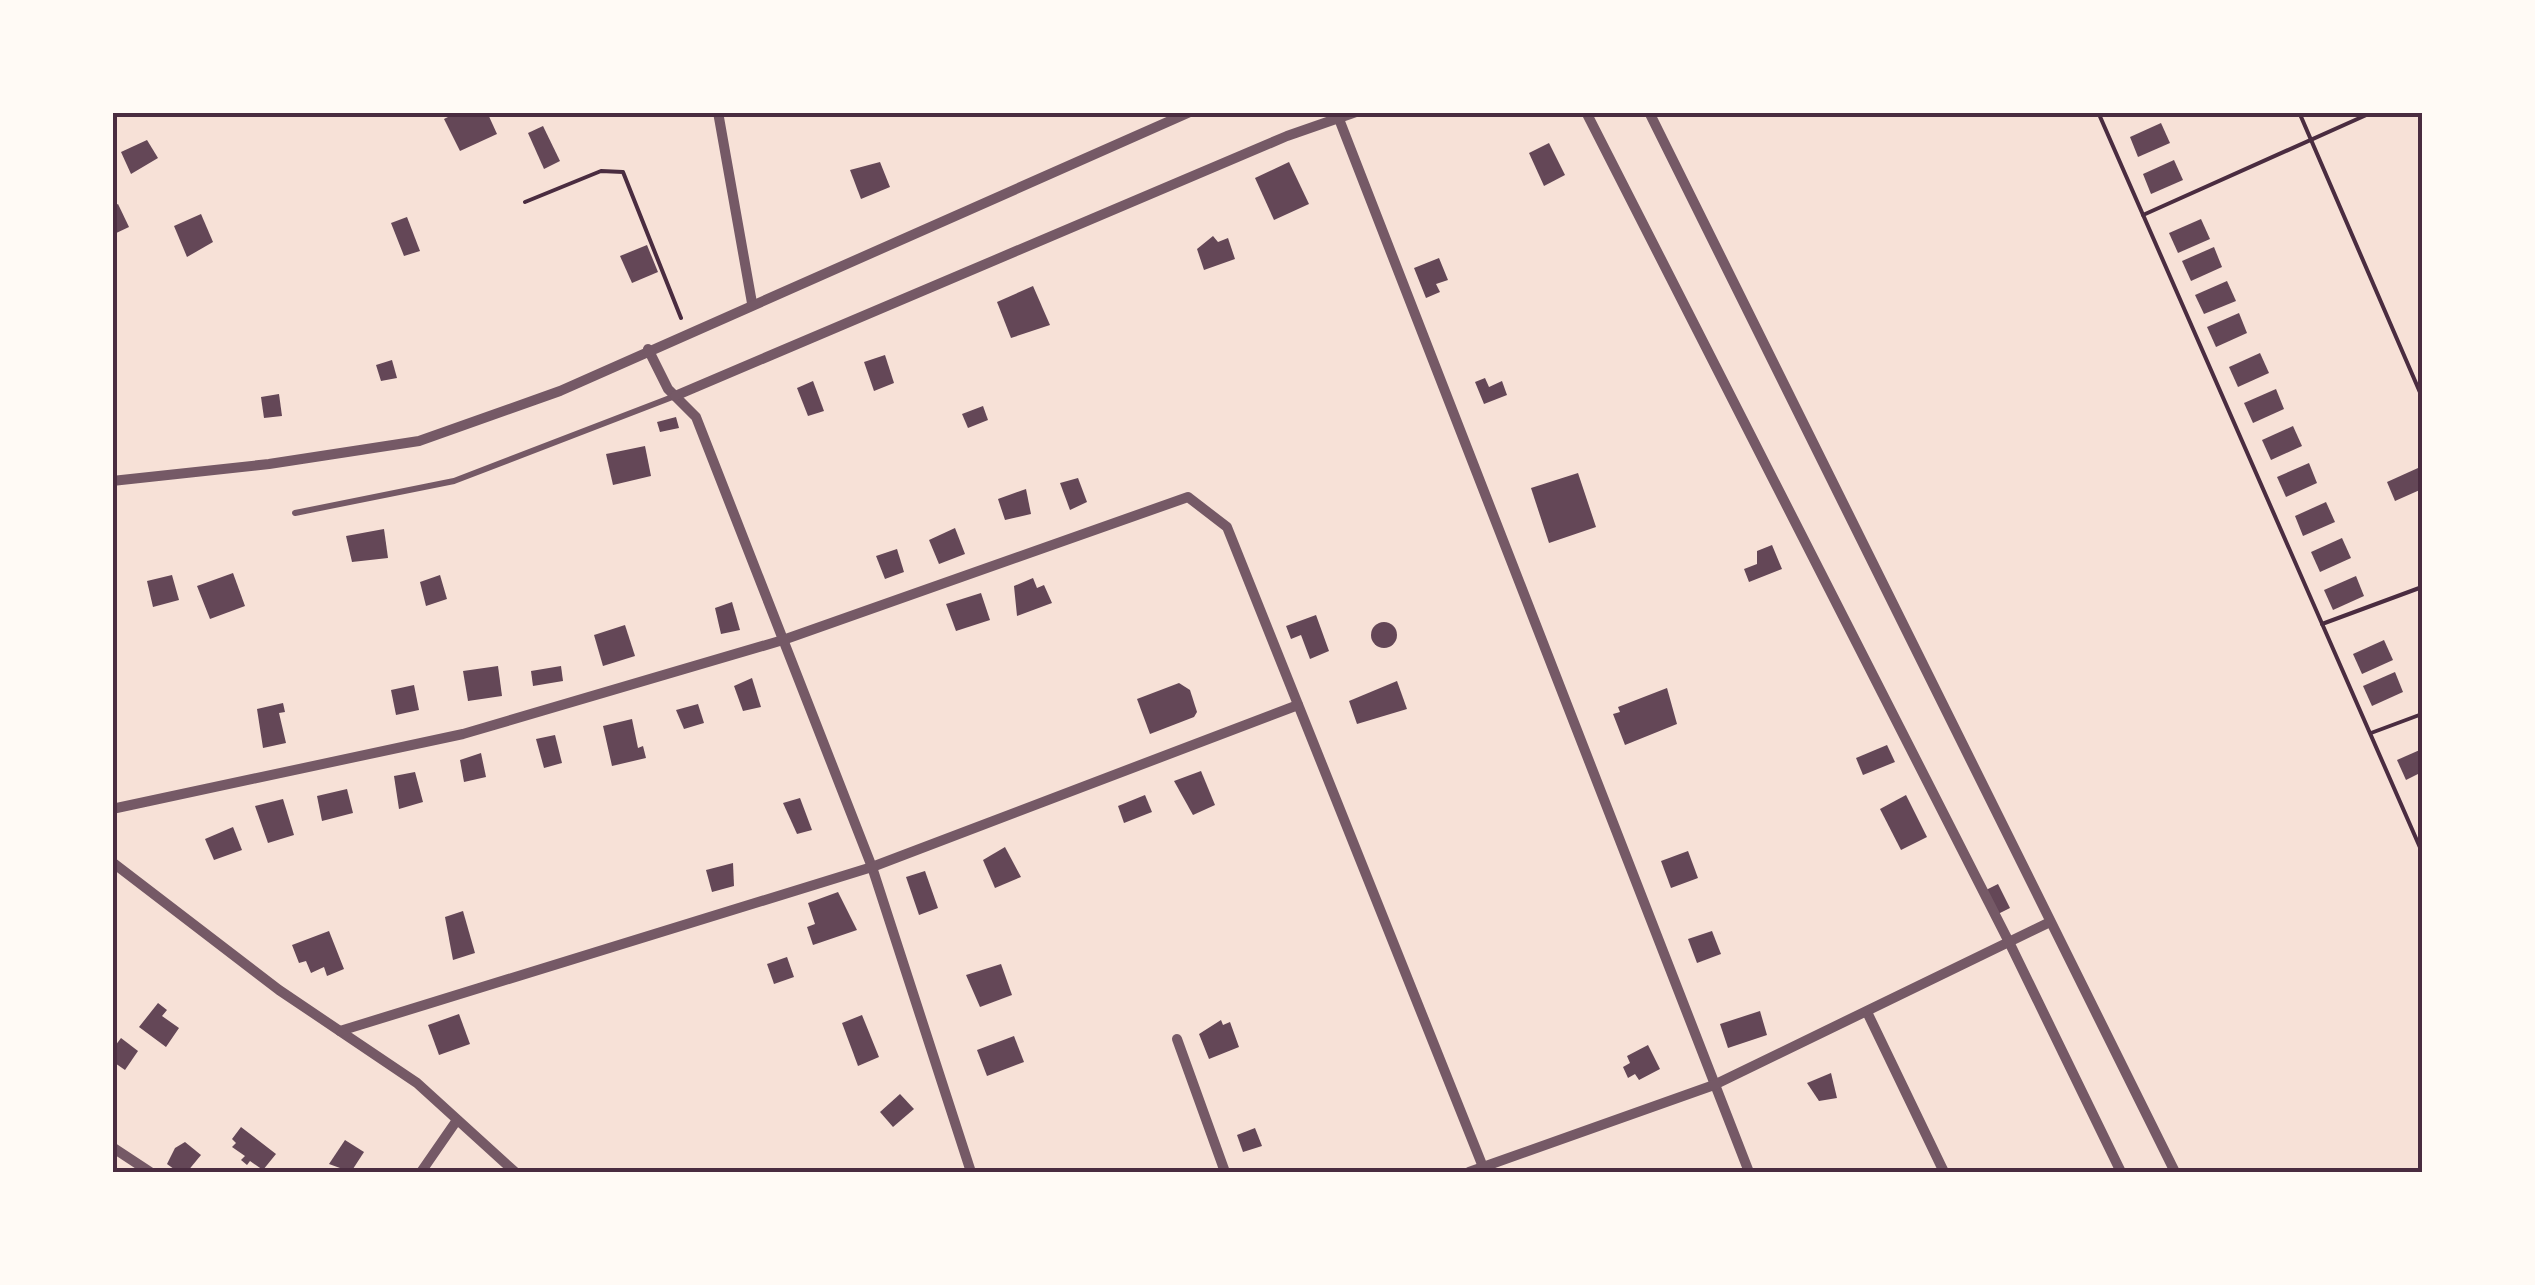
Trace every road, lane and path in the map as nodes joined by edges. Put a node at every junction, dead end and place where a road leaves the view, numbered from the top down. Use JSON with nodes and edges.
{"nodes":[{"id":1,"x":718,"y":112,"type":"edge"},
{"id":2,"x":1190,"y":112,"type":"edge"},
{"id":3,"x":1356,"y":112,"type":"edge"},
{"id":4,"x":1586,"y":112,"type":"edge"},
{"id":5,"x":1648,"y":112,"type":"edge"},
{"id":6,"x":2098,"y":112,"type":"edge"},
{"id":7,"x":2300,"y":112,"type":"edge"},
{"id":8,"x":2373,"y":112,"type":"edge"},
{"id":9,"x":1339,"y":120,"type":"junction"},
{"id":10,"x":2311,"y":140,"type":"junction"},
{"id":11,"x":524,"y":202,"type":"dead end"},
{"id":12,"x":2143,"y":215,"type":"junction"},
{"id":13,"x":752,"y":303,"type":"junction"},
{"id":14,"x":684,"y":327,"type":"dead end"},
{"id":15,"x":648,"y":348,"type":"junction"},
{"id":16,"x":675,"y":396,"type":"junction"},
{"id":17,"x":2422,"y":397,"type":"edge"},
{"id":18,"x":112,"y":481,"type":"edge"},
{"id":19,"x":295,"y":513,"type":"dead end"},
{"id":20,"x":2422,"y":587,"type":"edge"},
{"id":21,"x":2322,"y":624,"type":"junction"},
{"id":22,"x":783,"y":640,"type":"junction"},
{"id":23,"x":1298,"y":706,"type":"junction"},
{"id":24,"x":2422,"y":714,"type":"edge"},
{"id":25,"x":2370,"y":734,"type":"junction"},
{"id":26,"x":112,"y":808,"type":"edge"},
{"id":27,"x":2422,"y":852,"type":"edge"},
{"id":28,"x":112,"y":862,"type":"edge"},
{"id":29,"x":872,"y":867,"type":"junction"},
{"id":30,"x":2048,"y":923,"type":"junction"},
{"id":31,"x":2010,"y":944,"type":"junction"},
{"id":32,"x":1867,"y":1012,"type":"junction"},
{"id":33,"x":340,"y":1032,"type":"junction"},
{"id":34,"x":1177,"y":1039,"type":"dead end"},
{"id":35,"x":1714,"y":1085,"type":"junction"},
{"id":36,"x":457,"y":1120,"type":"junction"},
{"id":37,"x":112,"y":1147,"type":"edge"},
{"id":38,"x":1484,"y":1170,"type":"edge"},
{"id":39,"x":150,"y":1172,"type":"edge"},
{"id":40,"x":421,"y":1172,"type":"edge"},
{"id":41,"x":514,"y":1172,"type":"edge"},
{"id":42,"x":971,"y":1172,"type":"edge"},
{"id":43,"x":1225,"y":1172,"type":"edge"},
{"id":44,"x":1469,"y":1172,"type":"edge"},
{"id":45,"x":1748,"y":1172,"type":"edge"},
{"id":46,"x":1944,"y":1172,"type":"edge"},
{"id":47,"x":2121,"y":1172,"type":"edge"},
{"id":48,"x":2175,"y":1172,"type":"edge"}],
"edges":[{"from":1,"to":13,"type":"street"},
{"from":2,"to":13,"type":"street"},
{"from":3,"to":9,"type":"street"},
{"from":4,"to":31,"type":"street"},
{"from":5,"to":30,"type":"street"},
{"from":6,"to":12,"type":"path"},
{"from":7,"to":10,"type":"path"},
{"from":8,"to":10,"type":"path"},
{"from":9,"to":16,"type":"street"},
{"from":9,"to":35,"type":"street"},
{"from":10,"to":12,"type":"path"},
{"from":10,"to":17,"type":"path"},
{"from":11,"to":14,"type":"path"},
{"from":12,"to":21,"type":"path"},
{"from":13,"to":15,"type":"street"},
{"from":15,"to":16,"type":"street"},
{"from":15,"to":18,"type":"street"},
{"from":16,"to":19,"type":"lane"},
{"from":16,"to":22,"type":"street"},
{"from":20,"to":21,"type":"path"},
{"from":21,"to":25,"type":"path"},
{"from":22,"to":23,"type":"street"},
{"from":22,"to":26,"type":"street"},
{"from":22,"to":29,"type":"street"},
{"from":23,"to":29,"type":"street"},
{"from":23,"to":38,"type":"street"},
{"from":24,"to":25,"type":"path"},
{"from":25,"to":27,"type":"path"},
{"from":28,"to":33,"type":"street"},
{"from":29,"to":33,"type":"street"},
{"from":29,"to":42,"type":"street"},
{"from":30,"to":31,"type":"street"},
{"from":30,"to":48,"type":"street"},
{"from":31,"to":32,"type":"street"},
{"from":31,"to":47,"type":"street"},
{"from":32,"to":35,"type":"street"},
{"from":32,"to":46,"type":"street"},
{"from":33,"to":36,"type":"street"},
{"from":34,"to":43,"type":"street"},
{"from":35,"to":38,"type":"street"},
{"from":35,"to":45,"type":"street"},
{"from":36,"to":40,"type":"street"},
{"from":36,"to":41,"type":"street"},
{"from":37,"to":39,"type":"street"},
{"from":38,"to":44,"type":"street"}]}
